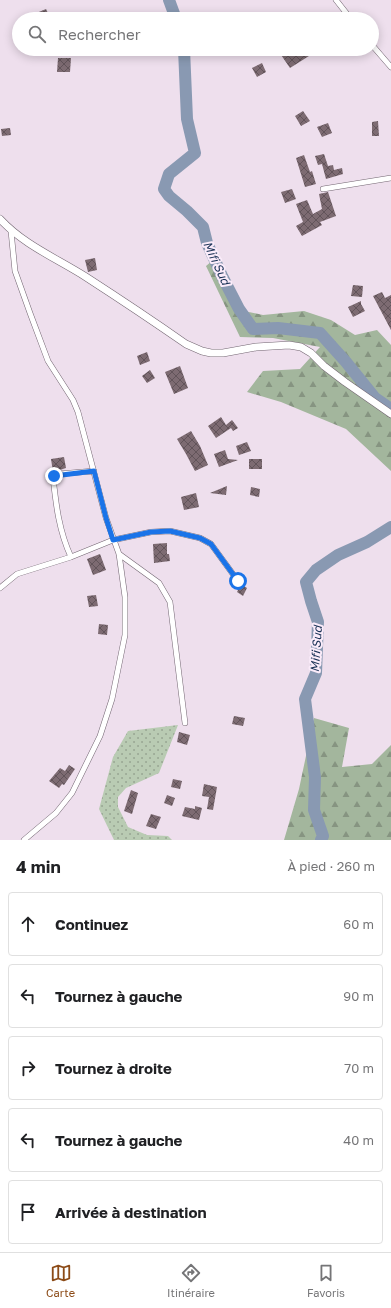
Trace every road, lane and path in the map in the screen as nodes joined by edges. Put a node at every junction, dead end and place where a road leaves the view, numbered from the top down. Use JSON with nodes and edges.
{"nodes":[{"id":1,"x":336,"y":0,"type":"edge"},
{"id":2,"x":345,"y":12,"type":"edge"},
{"id":3,"x":379,"y":53,"type":"edge"},
{"id":4,"x":391,"y":67,"type":"edge"},
{"id":5,"x":391,"y":178,"type":"edge"},
{"id":6,"x":323,"y":189,"type":"dead end"},
{"id":7,"x":0,"y":219,"type":"edge"},
{"id":8,"x":11,"y":231,"type":"junction"},
{"id":9,"x":391,"y":414,"type":"edge"},
{"id":10,"x":94,"y":471,"type":"junction"},
{"id":11,"x":113,"y":540,"type":"junction"},
{"id":12,"x":119,"y":554,"type":"junction"},
{"id":13,"x":71,"y":557,"type":"junction"},
{"id":14,"x":238,"y":581,"type":"dead end"},
{"id":15,"x":0,"y":588,"type":"edge"},
{"id":16,"x":185,"y":723,"type":"dead end"},
{"id":17,"x":24,"y":840,"type":"edge"}],
"edges":[{"from":1,"to":2,"type":"street"},
{"from":3,"to":4,"type":"street"},
{"from":5,"to":6,"type":"street"},
{"from":7,"to":8,"type":"street"},
{"from":8,"to":9,"type":"street"},
{"from":8,"to":10,"type":"street"},
{"from":10,"to":11,"type":"street"},
{"from":10,"to":13,"type":"street"},
{"from":11,"to":12,"type":"street"},
{"from":11,"to":13,"type":"street"},
{"from":11,"to":14,"type":"street"},
{"from":12,"to":16,"type":"street"},
{"from":12,"to":17,"type":"street"},
{"from":13,"to":15,"type":"street"}]}
